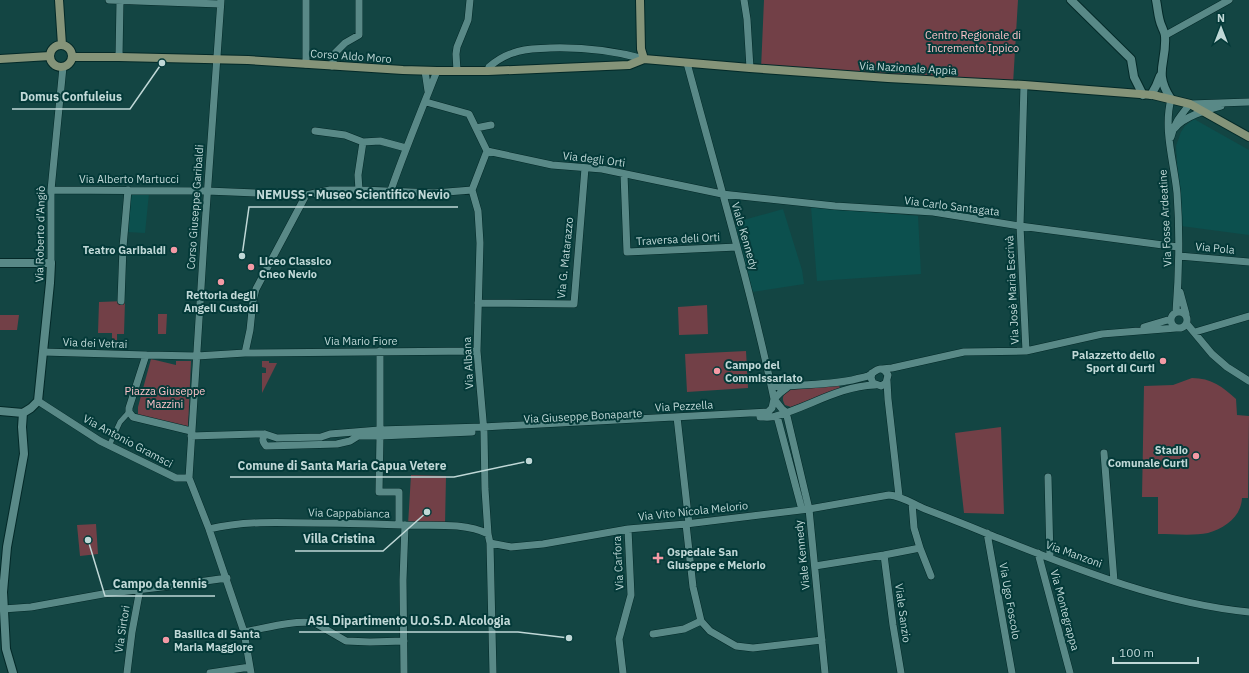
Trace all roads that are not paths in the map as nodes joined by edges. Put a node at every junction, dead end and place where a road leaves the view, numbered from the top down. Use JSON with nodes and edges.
{"nodes":[{"id":1,"x":59,"y":0,"type":"edge"},
{"id":2,"x":109,"y":0,"type":"edge"},
{"id":3,"x":306,"y":0,"type":"edge"},
{"id":4,"x":359,"y":0,"type":"edge"},
{"id":5,"x":470,"y":0,"type":"edge"},
{"id":6,"x":640,"y":0,"type":"edge"},
{"id":7,"x":744,"y":0,"type":"edge"},
{"id":8,"x":1071,"y":0,"type":"edge"},
{"id":9,"x":1156,"y":0,"type":"edge"},
{"id":10,"x":1227,"y":0,"type":"edge"},
{"id":11,"x":120,"y":1,"type":"edge"},
{"id":12,"x":137,"y":1,"type":"edge"},
{"id":13,"x":221,"y":2,"type":"edge"},
{"id":14,"x":1166,"y":35,"type":"junction"},
{"id":15,"x":62,"y":45,"type":"junction"},
{"id":16,"x":50,"y":56,"type":"junction"},
{"id":17,"x":72,"y":57,"type":"junction"},
{"id":18,"x":118,"y":57,"type":"junction"},
{"id":19,"x":0,"y":59,"type":"edge"},
{"id":20,"x":216,"y":59,"type":"junction"},
{"id":21,"x":644,"y":59,"type":"junction"},
{"id":22,"x":687,"y":63,"type":"junction"},
{"id":23,"x":306,"y":64,"type":"junction"},
{"id":24,"x":332,"y":66,"type":"junction"},
{"id":25,"x":63,"y":67,"type":"junction"},
{"id":26,"x":750,"y":68,"type":"junction"},
{"id":27,"x":425,"y":71,"type":"junction"},
{"id":28,"x":436,"y":71,"type":"junction"},
{"id":29,"x":457,"y":71,"type":"junction"},
{"id":30,"x":488,"y":71,"type":"junction"},
{"id":31,"x":1161,"y":73,"type":"junction"},
{"id":32,"x":1134,"y":77,"type":"junction"},
{"id":33,"x":1024,"y":85,"type":"junction"},
{"id":34,"x":428,"y":93,"type":"junction"},
{"id":35,"x":1127,"y":94,"type":"junction"},
{"id":36,"x":1147,"y":95,"type":"junction"},
{"id":37,"x":1170,"y":99,"type":"junction"},
{"id":38,"x":426,"y":102,"type":"junction"},
{"id":39,"x":1249,"y":102,"type":"edge"},
{"id":40,"x":1236,"y":103,"type":"junction"},
{"id":41,"x":1190,"y":104,"type":"junction"},
{"id":42,"x":1204,"y":112,"type":"junction"},
{"id":43,"x":491,"y":124,"type":"dead end"},
{"id":44,"x":476,"y":128,"type":"junction"},
{"id":45,"x":315,"y":131,"type":"dead end"},
{"id":46,"x":1249,"y":137,"type":"edge"},
{"id":47,"x":363,"y":142,"type":"junction"},
{"id":48,"x":1170,"y":142,"type":"junction"},
{"id":49,"x":406,"y":148,"type":"junction"},
{"id":50,"x":487,"y":151,"type":"junction"},
{"id":51,"x":585,"y":168,"type":"junction"},
{"id":52,"x":624,"y":174,"type":"junction"},
{"id":53,"x":51,"y":190,"type":"junction"},
{"id":54,"x":128,"y":190,"type":"junction"},
{"id":55,"x":207,"y":190,"type":"junction"},
{"id":56,"x":359,"y":190,"type":"junction"},
{"id":57,"x":391,"y":190,"type":"junction"},
{"id":58,"x":472,"y":190,"type":"junction"},
{"id":59,"x":722,"y":194,"type":"junction"},
{"id":60,"x":306,"y":195,"type":"junction"},
{"id":61,"x":1020,"y":226,"type":"junction"},
{"id":62,"x":737,"y":247,"type":"junction"},
{"id":63,"x":1178,"y":247,"type":"junction"},
{"id":64,"x":1179,"y":256,"type":"junction"},
{"id":65,"x":1249,"y":262,"type":"edge"},
{"id":66,"x":51,"y":263,"type":"junction"},
{"id":67,"x":0,"y":264,"type":"edge"},
{"id":68,"x":1179,"y":288,"type":"junction"},
{"id":69,"x":121,"y":301,"type":"dead end"},
{"id":70,"x":478,"y":303,"type":"junction"},
{"id":71,"x":1176,"y":312,"type":"junction"},
{"id":72,"x":1186,"y":314,"type":"junction"},
{"id":73,"x":1249,"y":316,"type":"edge"},
{"id":74,"x":1171,"y":319,"type":"junction"},
{"id":75,"x":1182,"y":326,"type":"junction"},
{"id":76,"x":1130,"y":331,"type":"junction"},
{"id":77,"x":1194,"y":332,"type":"junction"},
{"id":78,"x":1202,"y":341,"type":"junction"},
{"id":79,"x":1026,"y":350,"type":"junction"},
{"id":80,"x":380,"y":351,"type":"junction"},
{"id":81,"x":477,"y":351,"type":"junction"},
{"id":82,"x":1008,"y":351,"type":"junction"},
{"id":83,"x":43,"y":352,"type":"junction"},
{"id":84,"x":245,"y":353,"type":"junction"},
{"id":85,"x":146,"y":355,"type":"junction"},
{"id":86,"x":197,"y":356,"type":"junction"},
{"id":87,"x":882,"y":369,"type":"junction"},
{"id":88,"x":872,"y":373,"type":"junction"},
{"id":89,"x":888,"y":379,"type":"junction"},
{"id":90,"x":845,"y":381,"type":"junction"},
{"id":91,"x":1249,"y":381,"type":"edge"},
{"id":92,"x":771,"y":383,"type":"junction"},
{"id":93,"x":876,"y":385,"type":"junction"},
{"id":94,"x":789,"y":386,"type":"junction"},
{"id":95,"x":846,"y":389,"type":"junction"},
{"id":96,"x":774,"y":399,"type":"junction"},
{"id":97,"x":888,"y":400,"type":"junction"},
{"id":98,"x":38,"y":401,"type":"junction"},
{"id":99,"x":0,"y":411,"type":"edge"},
{"id":100,"x":129,"y":412,"type":"junction"},
{"id":101,"x":786,"y":412,"type":"junction"},
{"id":102,"x":23,"y":413,"type":"junction"},
{"id":103,"x":777,"y":416,"type":"junction"},
{"id":104,"x":677,"y":420,"type":"junction"},
{"id":105,"x":484,"y":430,"type":"junction"},
{"id":106,"x":191,"y":434,"type":"junction"},
{"id":107,"x":265,"y":434,"type":"junction"},
{"id":108,"x":343,"y":434,"type":"junction"},
{"id":109,"x":380,"y":435,"type":"junction"},
{"id":110,"x":345,"y":442,"type":"junction"},
{"id":111,"x":109,"y":446,"type":"junction"},
{"id":112,"x":1104,"y":453,"type":"dead end"},
{"id":113,"x":896,"y":477,"type":"junction"},
{"id":114,"x":1048,"y":477,"type":"dead end"},
{"id":115,"x":189,"y":478,"type":"junction"},
{"id":116,"x":889,"y":494,"type":"junction"},
{"id":117,"x":899,"y":496,"type":"junction"},
{"id":118,"x":912,"y":503,"type":"junction"},
{"id":119,"x":805,"y":509,"type":"junction"},
{"id":120,"x":688,"y":524,"type":"junction"},
{"id":121,"x":402,"y":525,"type":"junction"},
{"id":122,"x":209,"y":529,"type":"junction"},
{"id":123,"x":628,"y":530,"type":"junction"},
{"id":124,"x":987,"y":533,"type":"junction"},
{"id":125,"x":488,"y":534,"type":"junction"},
{"id":126,"x":490,"y":543,"type":"junction"},
{"id":127,"x":920,"y":548,"type":"junction"},
{"id":128,"x":1038,"y":553,"type":"junction"},
{"id":129,"x":884,"y":555,"type":"junction"},
{"id":130,"x":1050,"y":557,"type":"junction"},
{"id":131,"x":815,"y":566,"type":"junction"},
{"id":132,"x":931,"y":576,"type":"dead end"},
{"id":133,"x":226,"y":578,"type":"junction"},
{"id":134,"x":1114,"y":581,"type":"junction"},
{"id":135,"x":140,"y":589,"type":"junction"},
{"id":136,"x":3,"y":609,"type":"junction"},
{"id":137,"x":1249,"y":612,"type":"edge"},
{"id":138,"x":701,"y":621,"type":"junction"},
{"id":139,"x":244,"y":632,"type":"junction"},
{"id":140,"x":653,"y":634,"type":"dead end"},
{"id":141,"x":822,"y":640,"type":"junction"},
{"id":142,"x":404,"y":641,"type":"junction"},
{"id":143,"x":3,"y":648,"type":"edge"},
{"id":144,"x":250,"y":670,"type":"edge"},
{"id":145,"x":13,"y":673,"type":"edge"},
{"id":146,"x":127,"y":673,"type":"edge"},
{"id":147,"x":210,"y":673,"type":"edge"},
{"id":148,"x":404,"y":673,"type":"edge"},
{"id":149,"x":493,"y":673,"type":"edge"},
{"id":150,"x":623,"y":673,"type":"edge"},
{"id":151,"x":825,"y":673,"type":"edge"},
{"id":152,"x":901,"y":673,"type":"edge"},
{"id":153,"x":1012,"y":673,"type":"edge"},
{"id":154,"x":1070,"y":673,"type":"edge"}],
"edges":[{"from":1,"to":15,"type":"main road"},
{"from":2,"to":11,"type":"street"},
{"from":3,"to":23,"type":"street"},
{"from":4,"to":24,"type":"street"},
{"from":5,"to":29,"type":"street"},
{"from":6,"to":21,"type":"main road"},
{"from":7,"to":26,"type":"street"},
{"from":8,"to":32,"type":"street"},
{"from":9,"to":14,"type":"street"},
{"from":10,"to":14,"type":"street"},
{"from":11,"to":12,"type":"street"},
{"from":11,"to":18,"type":"street"},
{"from":12,"to":13,"type":"street"},
{"from":13,"to":20,"type":"street","name":"Corso Giuseppe Garibaldi"},
{"from":14,"to":31,"type":"street"},
{"from":15,"to":16,"type":"main road"},
{"from":15,"to":17,"type":"main road"},
{"from":16,"to":19,"type":"main road"},
{"from":16,"to":25,"type":"main road"},
{"from":17,"to":18,"type":"main road","name":"Corso Aldo Moro"},
{"from":17,"to":25,"type":"main road"},
{"from":18,"to":20,"type":"main road","name":"Corso Aldo Moro"},
{"from":20,"to":23,"type":"main road","name":"Corso Aldo Moro"},
{"from":20,"to":55,"type":"street","name":"Corso Giuseppe Garibaldi"},
{"from":21,"to":22,"type":"main road","name":"Via Nazionale Appia"},
{"from":21,"to":30,"type":"main road","name":"Corso Aldo Moro"},
{"from":21,"to":30,"type":"street"},
{"from":22,"to":26,"type":"main road","name":"Via Nazionale Appia"},
{"from":22,"to":59,"type":"street","name":"Viale Kennedy"},
{"from":23,"to":24,"type":"main road","name":"Corso Aldo Moro"},
{"from":24,"to":27,"type":"main road","name":"Corso Aldo Moro"},
{"from":25,"to":53,"type":"street","name":"Via Roberto d'Angiò"},
{"from":26,"to":33,"type":"main road","name":"Via Nazionale Appia"},
{"from":27,"to":28,"type":"main road","name":"Corso Aldo Moro"},
{"from":27,"to":34,"type":"street"},
{"from":28,"to":29,"type":"main road","name":"Corso Aldo Moro"},
{"from":28,"to":34,"type":"street"},
{"from":29,"to":30,"type":"main road","name":"Corso Aldo Moro"},
{"from":31,"to":36,"type":"street"},
{"from":31,"to":37,"type":"street"},
{"from":32,"to":35,"type":"street"},
{"from":32,"to":36,"type":"street"},
{"from":33,"to":35,"type":"main road","name":"Via Nazionale Appia"},
{"from":33,"to":61,"type":"street","name":"Via Josè Maria Escrivà"},
{"from":34,"to":38,"type":"street"},
{"from":35,"to":36,"type":"main road","name":"Via Nazionale Appia"},
{"from":36,"to":37,"type":"main road","name":"Via Nazionale Appia"},
{"from":37,"to":41,"type":"main road","name":"Via Nazionale Appia"},
{"from":37,"to":48,"type":"street","name":"Via Fosse Ardeatine"},
{"from":38,"to":44,"type":"street"},
{"from":38,"to":49,"type":"street"},
{"from":39,"to":40,"type":"street"},
{"from":40,"to":41,"type":"street"},
{"from":40,"to":42,"type":"street"},
{"from":41,"to":42,"type":"main road","name":"Via Nazionale Appia"},
{"from":41,"to":48,"type":"street"},
{"from":42,"to":46,"type":"main road","name":"Via Nazionale Appia"},
{"from":42,"to":48,"type":"street"},
{"from":43,"to":44,"type":"street"},
{"from":44,"to":50,"type":"street"},
{"from":45,"to":47,"type":"street"},
{"from":47,"to":49,"type":"street"},
{"from":47,"to":56,"type":"street"},
{"from":48,"to":63,"type":"street","name":"Via Fosse Ardeatine"},
{"from":49,"to":57,"type":"street"},
{"from":50,"to":51,"type":"street","name":"Via degli Orti"},
{"from":50,"to":58,"type":"street"},
{"from":51,"to":52,"type":"street","name":"Via degli Orti"},
{"from":51,"to":70,"type":"street","name":"Via G. Matarazzo"},
{"from":52,"to":59,"type":"street","name":"Via degli Orti"},
{"from":52,"to":62,"type":"street","name":"Traversa deli Orti"},
{"from":53,"to":54,"type":"street","name":"Via Alberto Martucci"},
{"from":53,"to":66,"type":"street","name":"Via Roberto d'Angiò"},
{"from":54,"to":55,"type":"street","name":"Via Alberto Martucci"},
{"from":54,"to":69,"type":"street"},
{"from":55,"to":60,"type":"street","name":"Via Alberto Martucci"},
{"from":55,"to":86,"type":"street","name":"Corso Giuseppe Garibaldi"},
{"from":56,"to":57,"type":"street","name":"Via Alberto Martucci"},
{"from":56,"to":60,"type":"street","name":"Via Alberto Martucci"},
{"from":57,"to":58,"type":"street","name":"Via Alberto Martucci"},
{"from":58,"to":70,"type":"street","name":"Via Albana"},
{"from":59,"to":61,"type":"street","name":"Via Carlo Santagata"},
{"from":59,"to":62,"type":"street","name":"Viale Kennedy"},
{"from":60,"to":84,"type":"street"},
{"from":61,"to":63,"type":"street","name":"Via Carlo Santagata"},
{"from":61,"to":79,"type":"street","name":"Via Josè Maria Escrivà"},
{"from":62,"to":92,"type":"street","name":"Viale Kennedy"},
{"from":63,"to":64,"type":"street","name":"Via Fosse Ardeatine"},
{"from":64,"to":65,"type":"street","name":"Via Pola"},
{"from":64,"to":68,"type":"street","name":"Via Fosse Ardeatine"},
{"from":66,"to":67,"type":"street"},
{"from":66,"to":83,"type":"street","name":"Via Roberto d'Angiò"},
{"from":68,"to":71,"type":"street","name":"Via Fosse Ardeatine"},
{"from":68,"to":72,"type":"street","name":"Via Fosse Ardeatine"},
{"from":70,"to":81,"type":"street","name":"Via Albana"},
{"from":71,"to":72,"type":"street"},
{"from":71,"to":74,"type":"street"},
{"from":72,"to":75,"type":"street"},
{"from":73,"to":77,"type":"street"},
{"from":74,"to":75,"type":"street"},
{"from":74,"to":76,"type":"street"},
{"from":75,"to":76,"type":"street"},
{"from":75,"to":77,"type":"street"},
{"from":75,"to":78,"type":"street"},
{"from":76,"to":79,"type":"street"},
{"from":77,"to":78,"type":"street"},
{"from":78,"to":91,"type":"street"},
{"from":79,"to":82,"type":"street"},
{"from":80,"to":81,"type":"street","name":"Via Mario Fiore"},
{"from":80,"to":84,"type":"street","name":"Via Mario Fiore"},
{"from":80,"to":109,"type":"street"},
{"from":81,"to":105,"type":"street","name":"Via Albana"},
{"from":82,"to":87,"type":"street"},
{"from":82,"to":89,"type":"street"},
{"from":83,"to":85,"type":"street","name":"Via dei Vetrai"},
{"from":83,"to":98,"type":"street","name":"Via Roberto d'Angiò"},
{"from":84,"to":86,"type":"street","name":"Via Mario Fiore"},
{"from":85,"to":86,"type":"street"},
{"from":85,"to":100,"type":"street"},
{"from":86,"to":106,"type":"street"},
{"from":87,"to":88,"type":"street"},
{"from":87,"to":89,"type":"street"},
{"from":88,"to":90,"type":"street"},
{"from":88,"to":93,"type":"street"},
{"from":89,"to":93,"type":"street"},
{"from":89,"to":97,"type":"street"},
{"from":90,"to":94,"type":"street"},
{"from":90,"to":95,"type":"street"},
{"from":92,"to":94,"type":"street"},
{"from":92,"to":96,"type":"street","name":"Viale Kennedy"},
{"from":93,"to":95,"type":"street"},
{"from":93,"to":97,"type":"street"},
{"from":94,"to":96,"type":"street"},
{"from":95,"to":101,"type":"street"},
{"from":96,"to":101,"type":"street"},
{"from":96,"to":104,"type":"street","name":"Via Pezzella"},
{"from":97,"to":113,"type":"street"},
{"from":98,"to":102,"type":"street"},
{"from":98,"to":111,"type":"street","name":"Via Antonio Gramsci"},
{"from":99,"to":102,"type":"street"},
{"from":100,"to":106,"type":"street"},
{"from":100,"to":111,"type":"street"},
{"from":101,"to":103,"type":"street"},
{"from":101,"to":119,"type":"street","name":"Viale Kennedy"},
{"from":102,"to":136,"type":"street"},
{"from":103,"to":104,"type":"street"},
{"from":103,"to":119,"type":"street"},
{"from":104,"to":105,"type":"street","name":"Via Pezzella"},
{"from":104,"to":120,"type":"street"},
{"from":105,"to":109,"type":"street"},
{"from":105,"to":125,"type":"street","name":"Via Albana"},
{"from":106,"to":107,"type":"street"},
{"from":106,"to":115,"type":"street"},
{"from":107,"to":108,"type":"street"},
{"from":107,"to":110,"type":"street"},
{"from":108,"to":109,"type":"street"},
{"from":108,"to":110,"type":"street"},
{"from":109,"to":110,"type":"street"},
{"from":109,"to":121,"type":"street"},
{"from":111,"to":115,"type":"street","name":"Via Antonio Gramsci"},
{"from":112,"to":134,"type":"street"},
{"from":113,"to":116,"type":"street"},
{"from":113,"to":117,"type":"street"},
{"from":114,"to":130,"type":"street"},
{"from":115,"to":122,"type":"street"},
{"from":116,"to":117,"type":"street","name":"Via Vito Nicola Melorio"},
{"from":116,"to":119,"type":"street","name":"Via Vito Nicola Melorio"},
{"from":117,"to":118,"type":"street","name":"Via Manzoni"},
{"from":118,"to":124,"type":"street","name":"Via Manzoni"},
{"from":118,"to":127,"type":"street"},
{"from":119,"to":120,"type":"street","name":"Via Vito Nicola Melorio"},
{"from":119,"to":131,"type":"street","name":"Viale Kennedy"},
{"from":120,"to":123,"type":"street","name":"Via Vito Nicola Melorio"},
{"from":120,"to":138,"type":"street"},
{"from":121,"to":122,"type":"street","name":"Via Cappabianca"},
{"from":121,"to":125,"type":"street","name":"Via Cappabianca"},
{"from":121,"to":142,"type":"street"},
{"from":122,"to":133,"type":"street"},
{"from":123,"to":126,"type":"street","name":"Via Vito Nicola Melorio"},
{"from":123,"to":150,"type":"street","name":"Via Carfora"},
{"from":124,"to":128,"type":"street","name":"Via Manzoni"},
{"from":124,"to":153,"type":"street","name":"Via Ugo Foscolo"},
{"from":125,"to":126,"type":"street","name":"Via Albana"},
{"from":126,"to":149,"type":"street","name":"Via Albana"},
{"from":127,"to":129,"type":"street"},
{"from":127,"to":132,"type":"street"},
{"from":128,"to":130,"type":"street","name":"Via Manzoni"},
{"from":128,"to":154,"type":"street","name":"Via Montegrappa"},
{"from":129,"to":131,"type":"street"},
{"from":129,"to":152,"type":"street","name":"Viale Sanzio"},
{"from":130,"to":134,"type":"street","name":"Via Manzoni"},
{"from":131,"to":141,"type":"street","name":"Viale Kennedy"},
{"from":133,"to":135,"type":"street"},
{"from":133,"to":139,"type":"street"},
{"from":134,"to":137,"type":"street","name":"Via Manzoni"},
{"from":135,"to":136,"type":"street"},
{"from":135,"to":146,"type":"street","name":"Via Sirtori"},
{"from":136,"to":143,"type":"street"},
{"from":138,"to":140,"type":"street"},
{"from":138,"to":141,"type":"street"},
{"from":139,"to":142,"type":"street"},
{"from":139,"to":144,"type":"street"},
{"from":141,"to":151,"type":"street","name":"Viale Kennedy"},
{"from":142,"to":148,"type":"street"},
{"from":143,"to":145,"type":"street"},
{"from":144,"to":147,"type":"street"}]}
